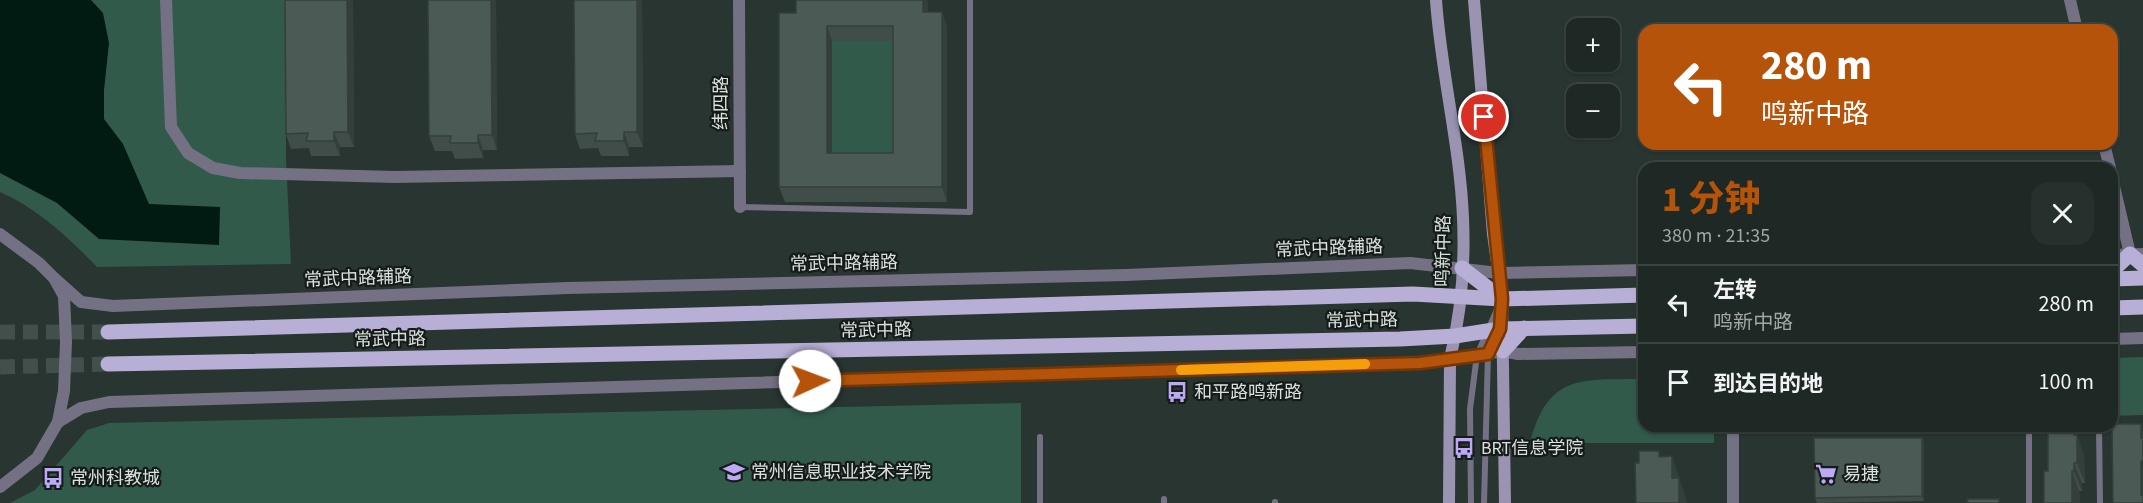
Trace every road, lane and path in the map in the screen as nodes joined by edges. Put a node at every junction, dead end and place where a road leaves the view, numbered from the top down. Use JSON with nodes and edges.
{"nodes":[{"id":1,"x":166,"y":0,"type":"edge"},
{"id":2,"x":739,"y":0,"type":"edge"},
{"id":3,"x":970,"y":0,"type":"edge"},
{"id":4,"x":1436,"y":0,"type":"edge"},
{"id":5,"x":1474,"y":0,"type":"edge"},
{"id":6,"x":2070,"y":0,"type":"edge"},
{"id":7,"x":2076,"y":24,"type":"edge"},
{"id":8,"x":740,"y":171,"type":"junction"},
{"id":9,"x":2118,"y":196,"type":"edge"},
{"id":10,"x":740,"y":207,"type":"joint"},
{"id":11,"x":0,"y":234,"type":"edge"},
{"id":12,"x":2137,"y":254,"type":"edge"},
{"id":13,"x":2118,"y":255,"type":"edge"},
{"id":14,"x":2143,"y":265,"type":"edge"},
{"id":15,"x":2118,"y":267,"type":"edge"},
{"id":16,"x":1462,"y":268,"type":"junction"},
{"id":17,"x":1638,"y":270,"type":"edge"},
{"id":18,"x":1499,"y":273,"type":"junction"},
{"id":19,"x":54,"y":278,"type":"junction"},
{"id":20,"x":2143,"y":278,"type":"edge"},
{"id":21,"x":2118,"y":279,"type":"edge"},
{"id":22,"x":1638,"y":295,"type":"edge"},
{"id":23,"x":1460,"y":296,"type":"junction"},
{"id":24,"x":1502,"y":299,"type":"junction"},
{"id":25,"x":2143,"y":307,"type":"edge"},
{"id":26,"x":2118,"y":308,"type":"edge"},
{"id":27,"x":1638,"y":326,"type":"edge"},
{"id":28,"x":1524,"y":328,"type":"junction"},
{"id":29,"x":1494,"y":330,"type":"junction"},
{"id":30,"x":108,"y":332,"type":"tunnel mouth"},
{"id":31,"x":1455,"y":336,"type":"junction"},
{"id":32,"x":2143,"y":338,"type":"edge"},
{"id":33,"x":2118,"y":339,"type":"edge"},
{"id":34,"x":1638,"y":352,"type":"edge"},
{"id":35,"x":1490,"y":354,"type":"junction"},
{"id":36,"x":1450,"y":359,"type":"junction"},
{"id":37,"x":108,"y":364,"type":"tunnel mouth"},
{"id":38,"x":58,"y":422,"type":"junction"},
{"id":39,"x":1733,"y":432,"type":"edge"},
{"id":40,"x":2029,"y":432,"type":"edge"},
{"id":41,"x":2100,"y":432,"type":"edge"},
{"id":42,"x":1040,"y":437,"type":"dead end"},
{"id":43,"x":0,"y":487,"type":"edge"},
{"id":44,"x":1040,"y":503,"type":"edge"},
{"id":45,"x":1449,"y":503,"type":"edge"},
{"id":46,"x":1471,"y":503,"type":"edge"},
{"id":47,"x":1484,"y":503,"type":"edge"},
{"id":48,"x":1505,"y":503,"type":"edge"},
{"id":49,"x":1733,"y":503,"type":"edge"},
{"id":50,"x":2029,"y":503,"type":"edge"},
{"id":51,"x":2100,"y":503,"type":"edge"}],
"edges":[{"from":1,"to":8,"type":"street"},
{"from":2,"to":8,"type":"street","name":"纬四路"},
{"from":3,"to":10,"type":"lane"},
{"from":4,"to":16,"type":"main road","name":"鸣新中路"},
{"from":5,"to":18,"type":"main road"},
{"from":6,"to":7,"type":"street"},
{"from":8,"to":10,"type":"street","name":"纬四路"},
{"from":9,"to":12,"type":"street"},
{"from":11,"to":19,"type":"street","name":"常武中路辅路"},
{"from":12,"to":13,"type":"street"},
{"from":12,"to":14,"type":"main road"},
{"from":12,"to":15,"type":"main road"},
{"from":16,"to":18,"type":"street","name":"常武中路辅路"},
{"from":16,"to":19,"type":"street","name":"常武中路辅路"},
{"from":16,"to":23,"type":"main road","name":"鸣新中路"},
{"from":16,"to":24,"type":"main road"},
{"from":17,"to":18,"type":"street","name":"常武中路辅路"},
{"from":18,"to":24,"type":"main road"},
{"from":19,"to":38,"type":"street"},
{"from":20,"to":21,"type":"main road"},
{"from":22,"to":24,"type":"main road","name":"常武中路"},
{"from":23,"to":24,"type":"main road","name":"常武中路"},
{"from":23,"to":30,"type":"main road","name":"常武中路"},
{"from":23,"to":31,"type":"main road","name":"鸣新中路"},
{"from":24,"to":29,"type":"main road"},
{"from":25,"to":26,"type":"main road"},
{"from":27,"to":28,"type":"main road","name":"常武中路"},
{"from":28,"to":29,"type":"main road","name":"常武中路"},
{"from":28,"to":35,"type":"main road"},
{"from":29,"to":31,"type":"main road","name":"常武中路"},
{"from":29,"to":35,"type":"main road"},
{"from":29,"to":35,"type":"lane"},
{"from":31,"to":36,"type":"main road","name":"鸣新中路"},
{"from":31,"to":37,"type":"main road","name":"常武中路"},
{"from":32,"to":33,"type":"street"},
{"from":34,"to":35,"type":"street"},
{"from":35,"to":36,"type":"street"},
{"from":35,"to":46,"type":"lane"},
{"from":35,"to":47,"type":"lane"},
{"from":35,"to":48,"type":"main road"},
{"from":36,"to":38,"type":"street"},
{"from":36,"to":45,"type":"main road","name":"鸣新中路"},
{"from":38,"to":43,"type":"street"},
{"from":39,"to":49,"type":"street"},
{"from":40,"to":50,"type":"lane"},
{"from":41,"to":51,"type":"lane"},
{"from":42,"to":44,"type":"lane"}]}
